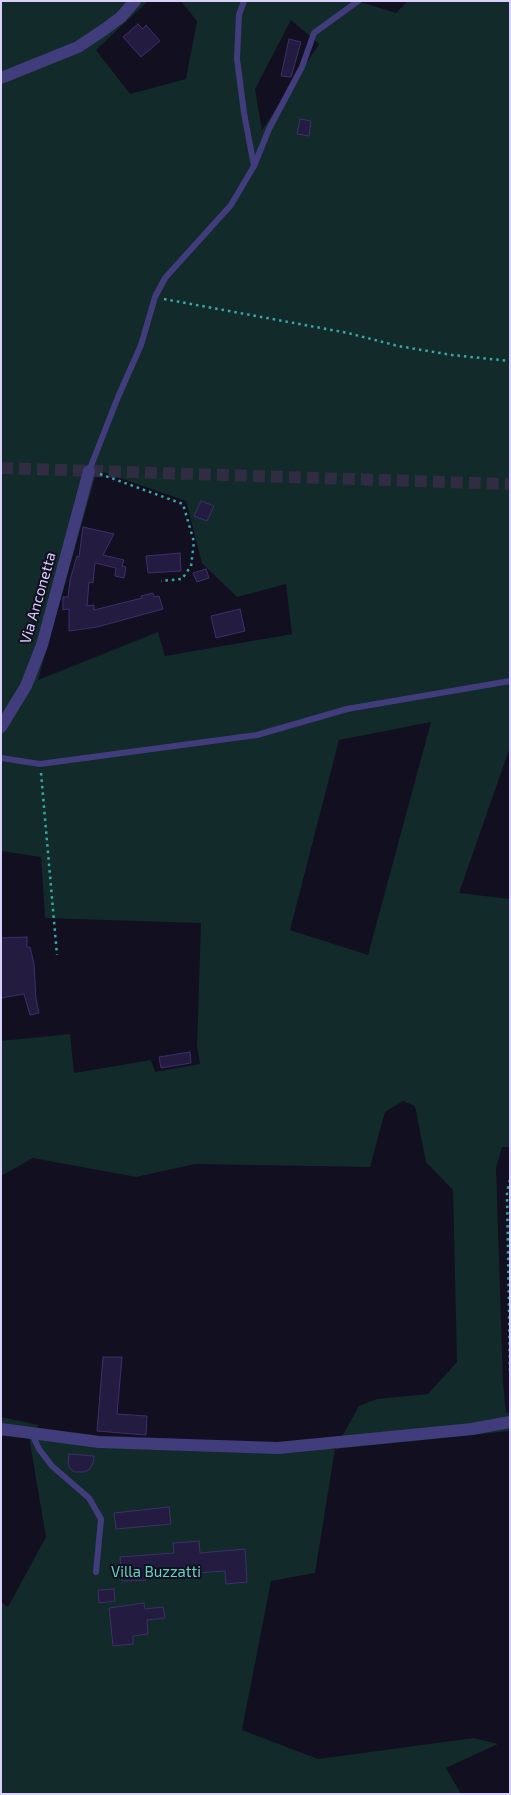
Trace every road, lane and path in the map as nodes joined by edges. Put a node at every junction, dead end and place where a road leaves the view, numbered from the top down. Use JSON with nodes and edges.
{"nodes":[{"id":1,"x":135,"y":1,"type":"edge"},
{"id":2,"x":244,"y":1,"type":"edge"},
{"id":3,"x":358,"y":1,"type":"edge"},
{"id":4,"x":1,"y":78,"type":"edge"},
{"id":5,"x":254,"y":166,"type":"junction"},
{"id":6,"x":155,"y":297,"type":"junction"},
{"id":7,"x":510,"y":361,"type":"edge"},
{"id":8,"x":89,"y":472,"type":"junction"},
{"id":9,"x":161,"y":581,"type":"dead end"},
{"id":10,"x":510,"y":681,"type":"edge"},
{"id":11,"x":1,"y":727,"type":"edge"},
{"id":12,"x":1,"y":758,"type":"edge"},
{"id":13,"x":40,"y":764,"type":"junction"},
{"id":14,"x":58,"y":955,"type":"dead end"},
{"id":15,"x":510,"y":1180,"type":"edge"},
{"id":16,"x":510,"y":1372,"type":"edge"},
{"id":17,"x":510,"y":1422,"type":"edge"},
{"id":18,"x":1,"y":1429,"type":"edge"},
{"id":19,"x":32,"y":1433,"type":"junction"},
{"id":20,"x":96,"y":1572,"type":"dead end"}],
"edges":[{"from":1,"to":4,"type":"street"},
{"from":2,"to":5,"type":"lane"},
{"from":3,"to":5,"type":"lane"},
{"from":5,"to":6,"type":"lane"},
{"from":6,"to":7,"type":"path"},
{"from":6,"to":8,"type":"lane"},
{"from":8,"to":9,"type":"path"},
{"from":8,"to":11,"type":"street","name":"Via Anconetta"},
{"from":10,"to":13,"type":"lane"},
{"from":12,"to":13,"type":"lane"},
{"from":13,"to":14,"type":"path"},
{"from":15,"to":16,"type":"path"},
{"from":17,"to":19,"type":"street"},
{"from":18,"to":19,"type":"street"},
{"from":19,"to":20,"type":"lane"}]}
